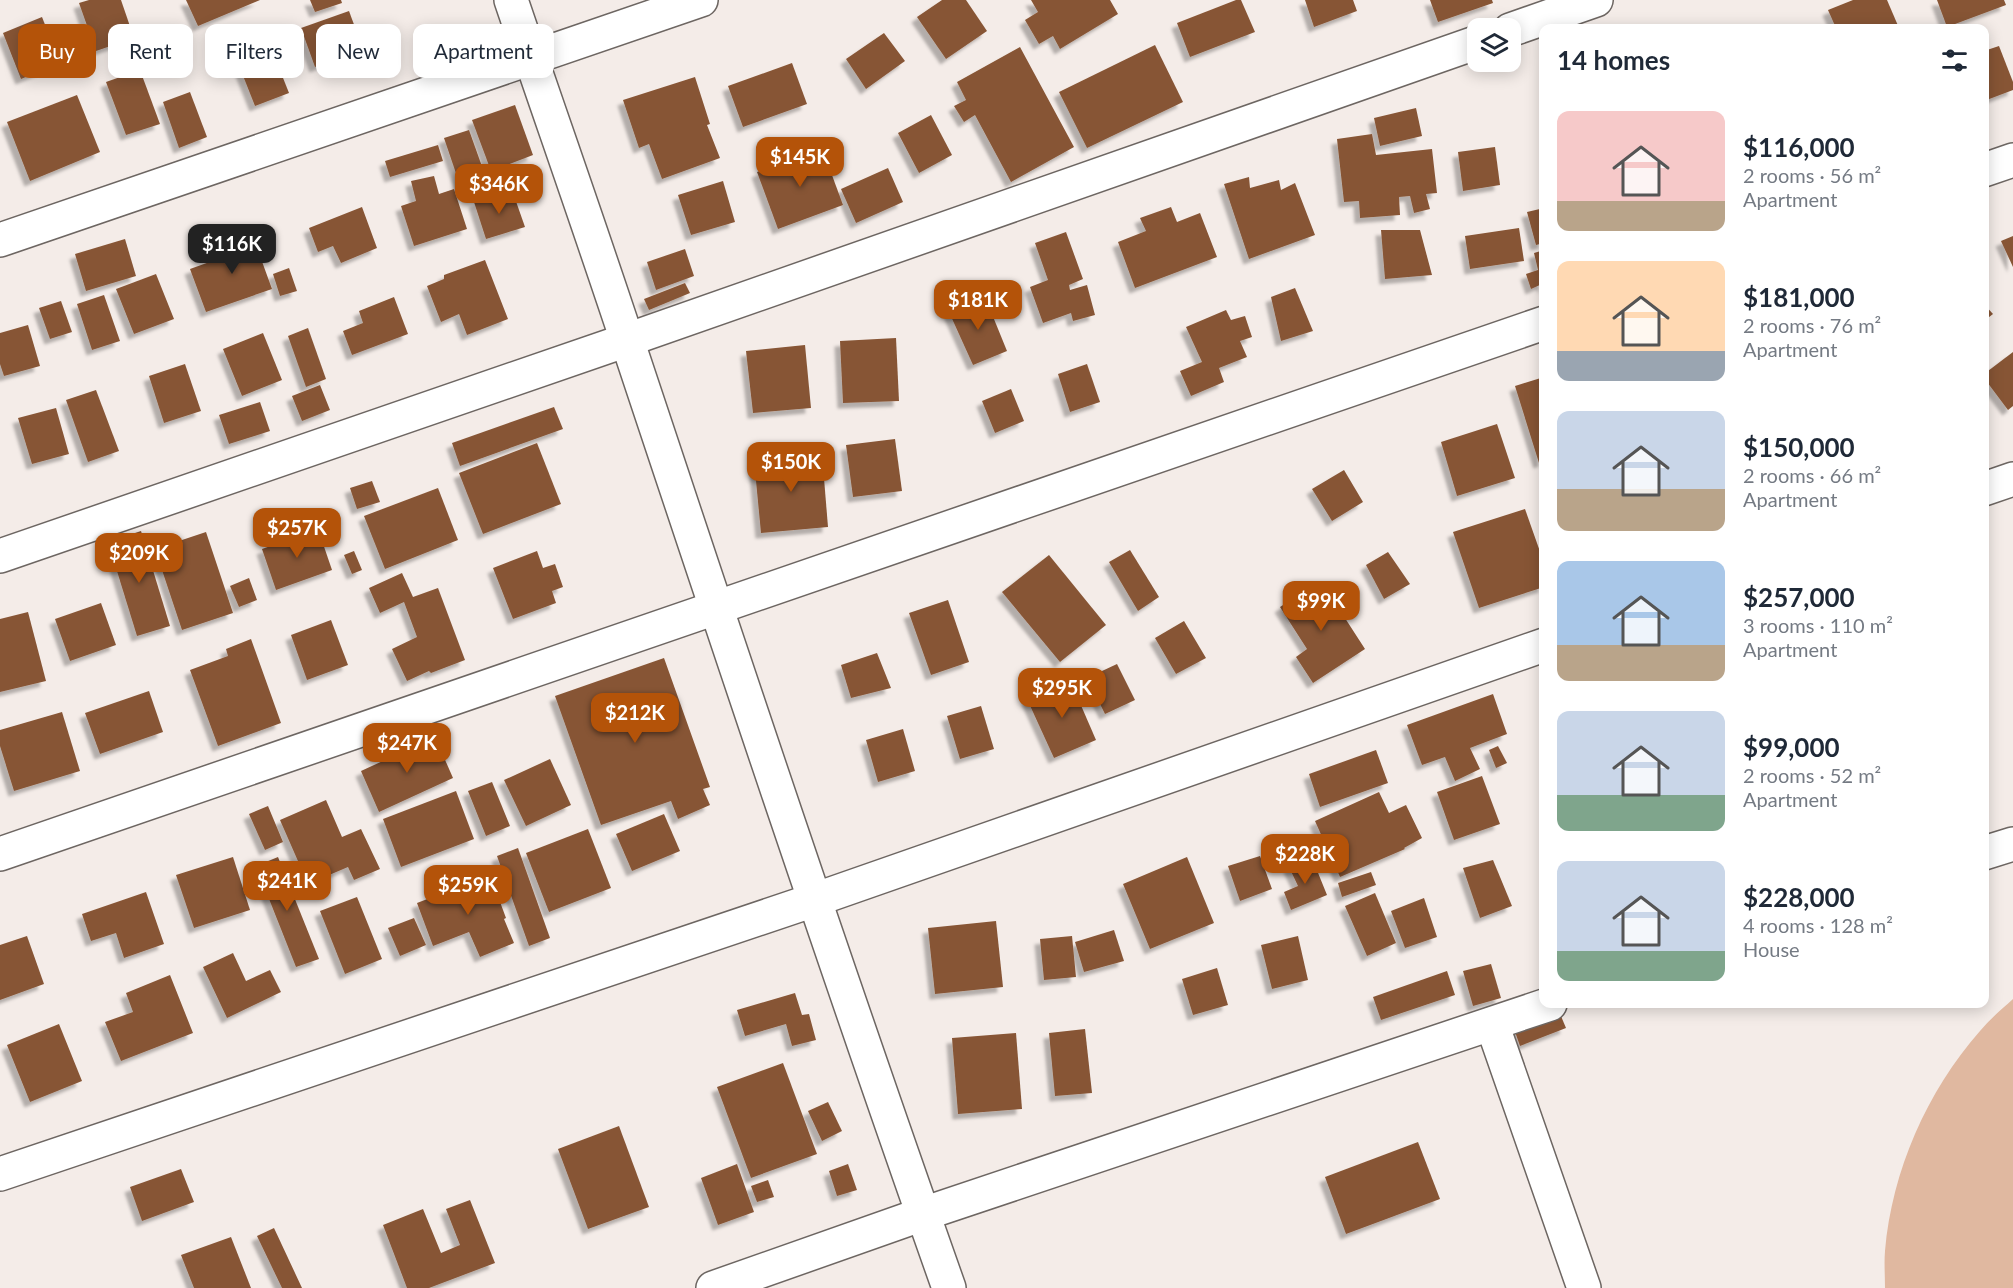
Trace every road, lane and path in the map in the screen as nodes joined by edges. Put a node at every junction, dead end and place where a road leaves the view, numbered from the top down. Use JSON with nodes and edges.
{"nodes":[{"id":1,"x":511,"y":0,"type":"edge"},
{"id":2,"x":701,"y":0,"type":"edge"},
{"id":3,"x":1596,"y":0,"type":"edge"},
{"id":4,"x":1548,"y":15,"type":"edge"},
{"id":5,"x":519,"y":24,"type":"edge"},
{"id":6,"x":1521,"y":26,"type":"edge"},
{"id":7,"x":1467,"y":46,"type":"edge"},
{"id":8,"x":554,"y":50,"type":"edge"},
{"id":9,"x":473,"y":78,"type":"edge"},
{"id":10,"x":538,"y":78,"type":"edge"},
{"id":11,"x":2013,"y":160,"type":"edge"},
{"id":12,"x":1989,"y":168,"type":"edge"},
{"id":13,"x":0,"y":240,"type":"edge"},
{"id":14,"x":1539,"y":325,"type":"edge"},
{"id":15,"x":627,"y":340,"type":"junction"},
{"id":16,"x":2013,"y":479,"type":"edge"},
{"id":17,"x":1989,"y":487,"type":"edge"},
{"id":18,"x":0,"y":556,"type":"edge"},
{"id":19,"x":715,"y":609,"type":"junction"},
{"id":20,"x":1539,"y":647,"type":"edge"},
{"id":21,"x":2013,"y":844,"type":"edge"},
{"id":22,"x":1989,"y":851,"type":"edge"},
{"id":23,"x":0,"y":854,"type":"edge"},
{"id":24,"x":814,"y":900,"type":"junction"},
{"id":25,"x":1539,"y":1008,"type":"edge"},
{"id":26,"x":1492,"y":1024,"type":"junction"},
{"id":27,"x":0,"y":1174,"type":"edge"},
{"id":28,"x":923,"y":1214,"type":"junction"},
{"id":29,"x":714,"y":1288,"type":"edge"},
{"id":30,"x":949,"y":1288,"type":"edge"},
{"id":31,"x":1584,"y":1288,"type":"edge"}],
"edges":[{"from":1,"to":5,"type":"street"},
{"from":2,"to":8,"type":"street"},
{"from":3,"to":4,"type":"street"},
{"from":4,"to":6,"type":"street"},
{"from":7,"to":15,"type":"street"},
{"from":9,"to":13,"type":"street"},
{"from":10,"to":15,"type":"street"},
{"from":11,"to":12,"type":"street"},
{"from":14,"to":19,"type":"street"},
{"from":15,"to":18,"type":"street"},
{"from":15,"to":19,"type":"street"},
{"from":16,"to":17,"type":"street"},
{"from":19,"to":23,"type":"street"},
{"from":19,"to":24,"type":"street"},
{"from":20,"to":24,"type":"street"},
{"from":21,"to":22,"type":"street"},
{"from":24,"to":27,"type":"street"},
{"from":24,"to":28,"type":"street"},
{"from":25,"to":26,"type":"street"},
{"from":26,"to":28,"type":"street"},
{"from":26,"to":31,"type":"street"},
{"from":28,"to":29,"type":"street"},
{"from":28,"to":30,"type":"street"}]}
